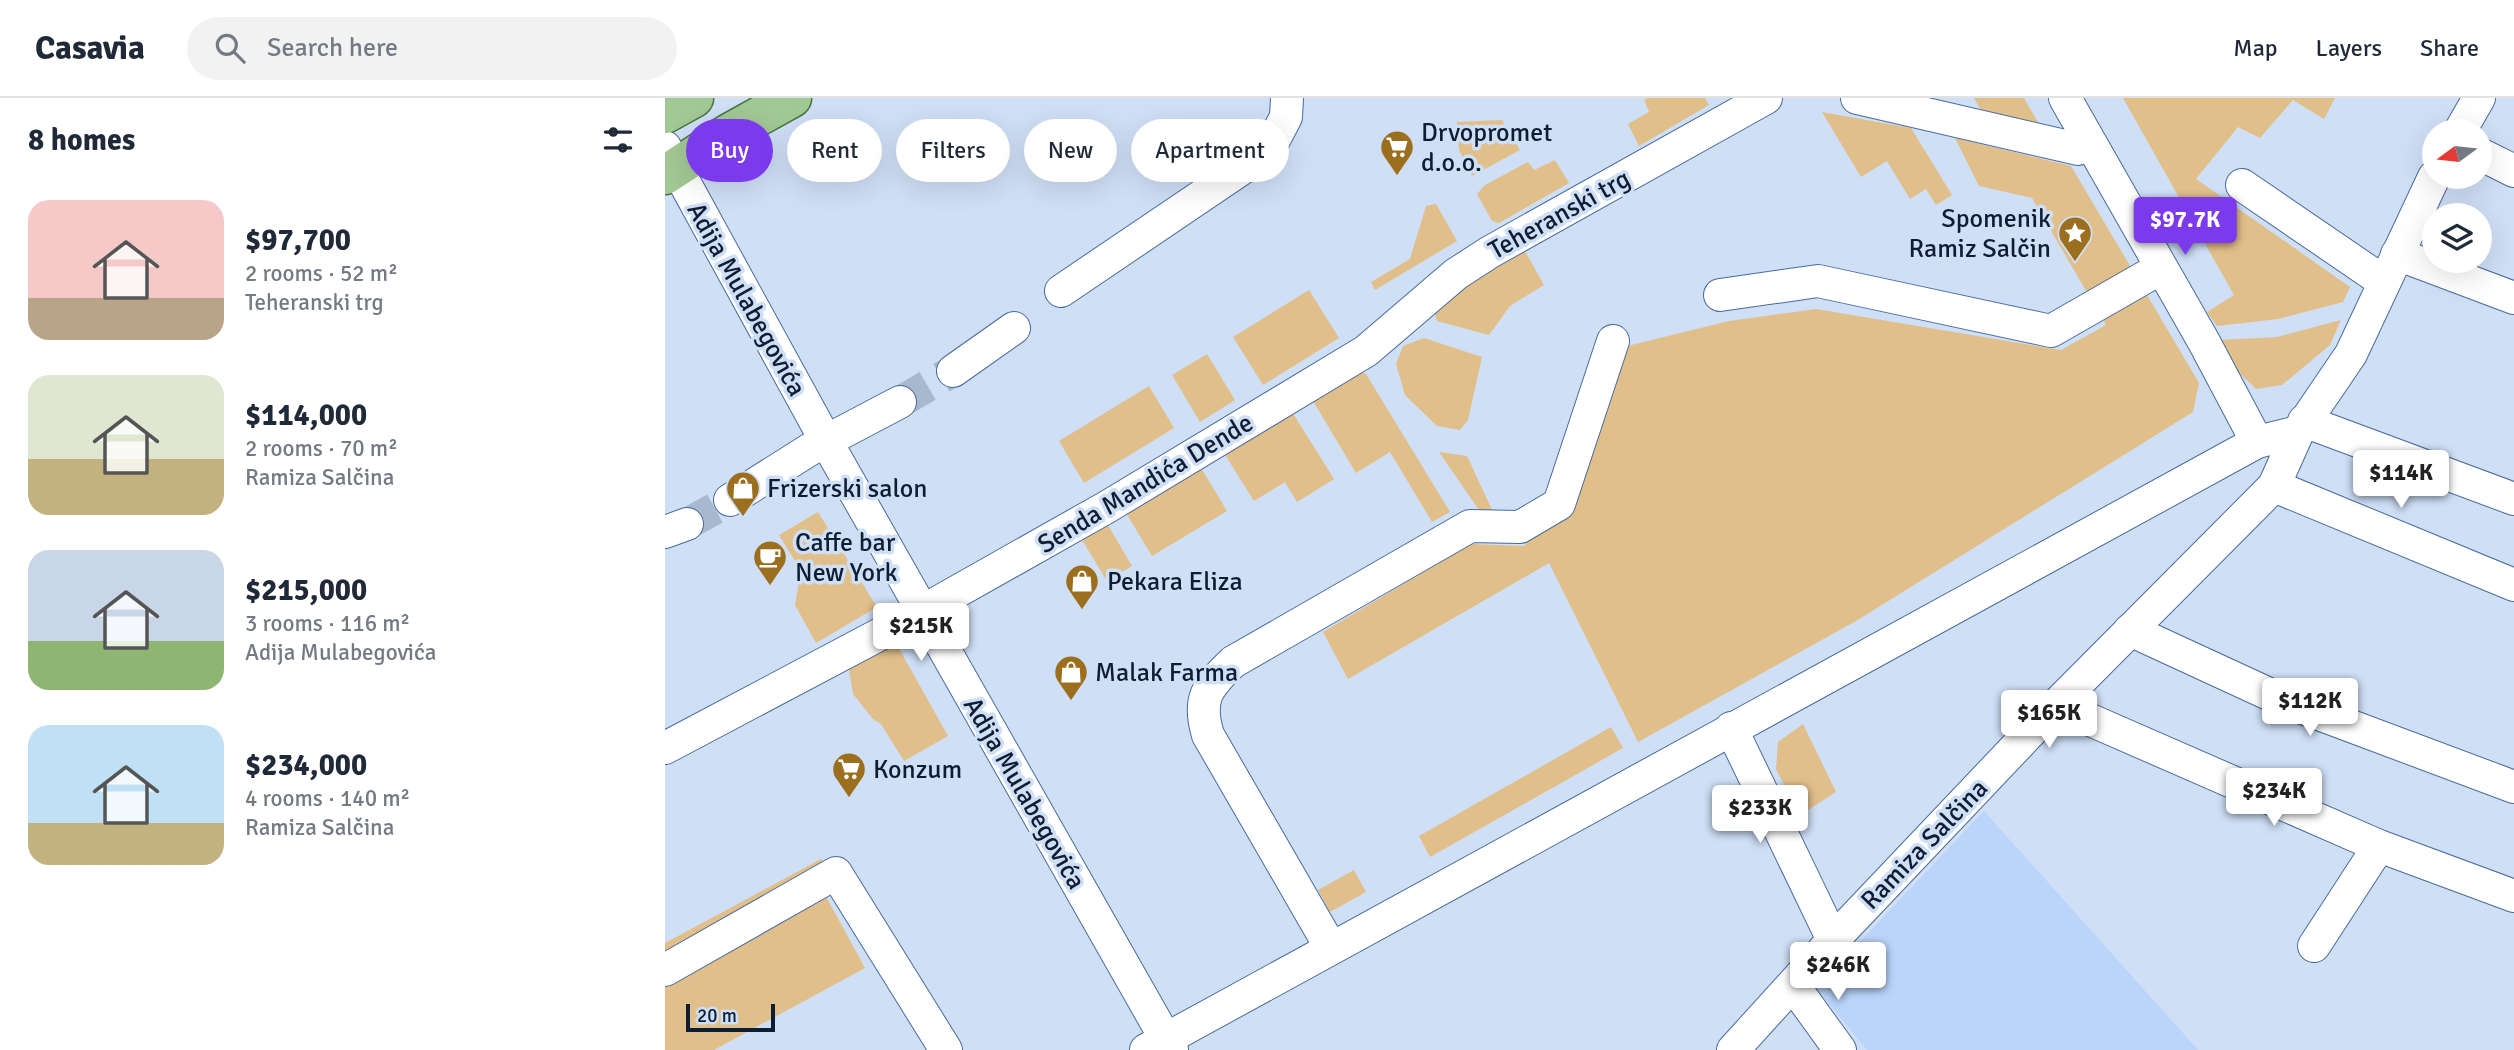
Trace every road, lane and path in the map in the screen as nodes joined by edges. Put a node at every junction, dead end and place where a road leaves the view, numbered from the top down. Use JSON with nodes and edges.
{"nodes":[{"id":1,"x":694,"y":98,"type":"edge"},
{"id":2,"x":792,"y":98,"type":"edge"},
{"id":3,"x":1287,"y":98,"type":"edge"},
{"id":4,"x":1766,"y":98,"type":"edge"},
{"id":5,"x":1857,"y":98,"type":"edge"},
{"id":6,"x":2065,"y":98,"type":"edge"},
{"id":7,"x":2479,"y":98,"type":"edge"},
{"id":8,"x":665,"y":114,"type":"edge"},
{"id":9,"x":2467,"y":119,"type":"edge"},
{"id":10,"x":2078,"y":149,"type":"dead end"},
{"id":11,"x":2492,"y":160,"type":"edge"},
{"id":12,"x":669,"y":163,"type":"edge"},
{"id":13,"x":2514,"y":171,"type":"edge"},
{"id":14,"x":2242,"y":186,"type":"dead end"},
{"id":15,"x":2428,"y":189,"type":"edge"},
{"id":16,"x":2397,"y":254,"type":"junction"},
{"id":17,"x":2161,"y":268,"type":"junction"},
{"id":18,"x":2384,"y":282,"type":"junction"},
{"id":19,"x":1062,"y":291,"type":"dead end"},
{"id":20,"x":1720,"y":295,"type":"dead end"},
{"id":21,"x":2514,"y":298,"type":"edge"},
{"id":22,"x":1014,"y":328,"type":"dead end"},
{"id":23,"x":1613,"y":341,"type":"dead end"},
{"id":24,"x":1366,"y":351,"type":"joint"},
{"id":25,"x":953,"y":371,"type":"tunnel mouth"},
{"id":26,"x":900,"y":402,"type":"tunnel mouth"},
{"id":27,"x":2301,"y":427,"type":"junction"},
{"id":28,"x":826,"y":441,"type":"junction"},
{"id":29,"x":2257,"y":442,"type":"junction"},
{"id":30,"x":2274,"y":486,"type":"junction"},
{"id":31,"x":2514,"y":499,"type":"edge"},
{"id":32,"x":730,"y":500,"type":"tunnel mouth"},
{"id":33,"x":2514,"y":585,"type":"edge"},
{"id":34,"x":922,"y":612,"type":"junction"},
{"id":35,"x":2130,"y":630,"type":"junction"},
{"id":36,"x":2056,"y":705,"type":"junction"},
{"id":37,"x":1731,"y":727,"type":"junction"},
{"id":38,"x":665,"y":748,"type":"edge"},
{"id":39,"x":2514,"y":786,"type":"edge"},
{"id":40,"x":2379,"y":846,"type":"junction"},
{"id":41,"x":2514,"y":896,"type":"edge"},
{"id":42,"x":1833,"y":940,"type":"junction"},
{"id":43,"x":2314,"y":946,"type":"dead end"},
{"id":44,"x":1331,"y":948,"type":"junction"},
{"id":45,"x":665,"y":970,"type":"edge"},
{"id":46,"x":1793,"y":985,"type":"junction"},
{"id":47,"x":1161,"y":1046,"type":"edge"},
{"id":48,"x":946,"y":1050,"type":"edge"},
{"id":49,"x":1733,"y":1050,"type":"edge"},
{"id":50,"x":1840,"y":1050,"type":"edge"}],
"edges":[{"from":1,"to":8,"type":"main road"},
{"from":2,"to":12,"type":"main road"},
{"from":3,"to":19,"type":"street"},
{"from":4,"to":24,"type":"street","name":"Teheranski trg"},
{"from":5,"to":10,"type":"street"},
{"from":6,"to":17,"type":"street"},
{"from":7,"to":9,"type":"street"},
{"from":11,"to":13,"type":"street"},
{"from":12,"to":28,"type":"street","name":"Adija Mulabegovića"},
{"from":14,"to":18,"type":"street"},
{"from":15,"to":16,"type":"street","name":"Ramiza Salčina"},
{"from":16,"to":18,"type":"street","name":"Ramiza Salčina"},
{"from":16,"to":21,"type":"street"},
{"from":17,"to":20,"type":"street"},
{"from":17,"to":29,"type":"street"},
{"from":18,"to":27,"type":"street","name":"Ramiza Salčina"},
{"from":22,"to":25,"type":"street"},
{"from":23,"to":44,"type":"street"},
{"from":24,"to":34,"type":"street","name":"Senda Mandića Dende"},
{"from":26,"to":28,"type":"street"},
{"from":27,"to":29,"type":"street"},
{"from":27,"to":30,"type":"street","name":"Ramiza Salčina"},
{"from":27,"to":31,"type":"street"},
{"from":28,"to":32,"type":"street"},
{"from":28,"to":34,"type":"street","name":"Adija Mulabegovića"},
{"from":29,"to":37,"type":"street"},
{"from":30,"to":33,"type":"street"},
{"from":30,"to":35,"type":"street","name":"Ramiza Salčina"},
{"from":34,"to":38,"type":"street","name":"Senda Mandića Dende"},
{"from":34,"to":47,"type":"street","name":"Adija Mulabegovića"},
{"from":35,"to":36,"type":"street","name":"Ramiza Salčina"},
{"from":35,"to":39,"type":"street"},
{"from":36,"to":40,"type":"street"},
{"from":36,"to":42,"type":"street","name":"Ramiza Salčina"},
{"from":37,"to":42,"type":"street"},
{"from":37,"to":44,"type":"street"},
{"from":40,"to":41,"type":"street"},
{"from":40,"to":43,"type":"street"},
{"from":42,"to":46,"type":"street","name":"Ramiza Salčina"},
{"from":44,"to":47,"type":"street"},
{"from":45,"to":48,"type":"street"},
{"from":46,"to":49,"type":"street","name":"Ramiza Salčina"},
{"from":46,"to":50,"type":"street"}]}
